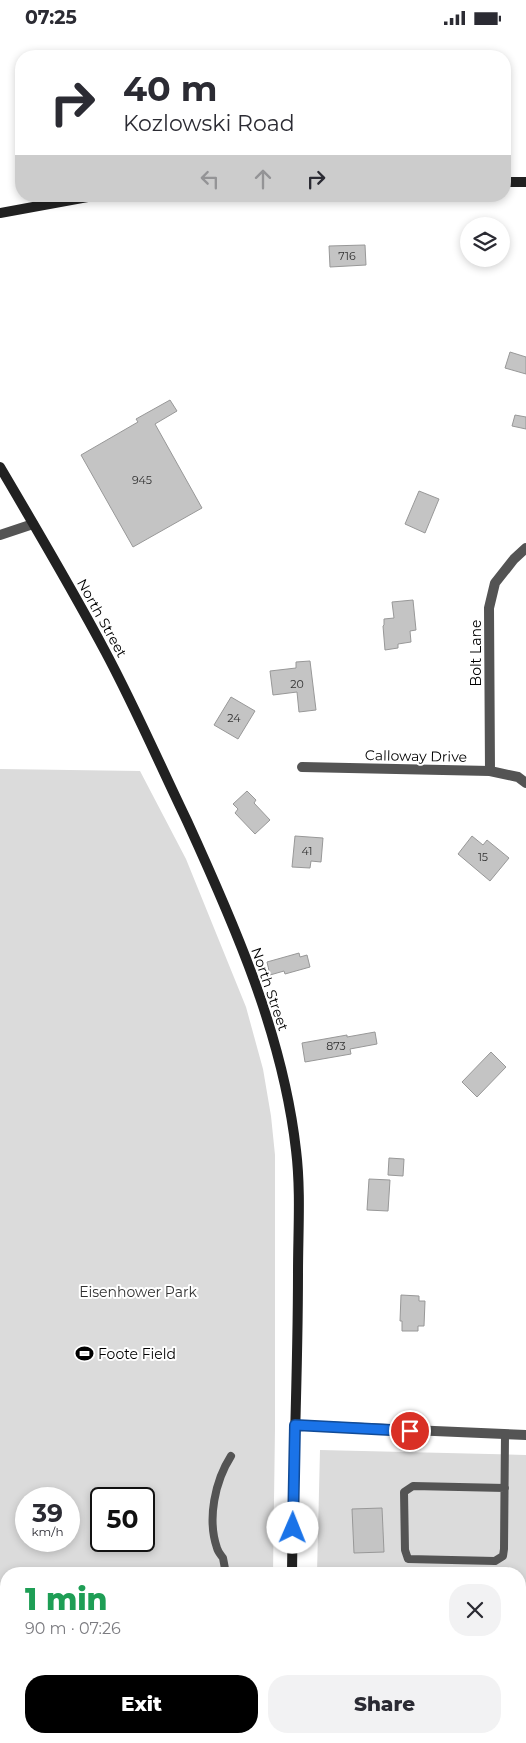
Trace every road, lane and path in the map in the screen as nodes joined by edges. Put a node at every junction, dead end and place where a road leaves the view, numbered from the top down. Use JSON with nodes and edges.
{"nodes":[{"id":1,"x":511,"y":182,"type":"edge"},
{"id":2,"x":526,"y":182,"type":"edge"},
{"id":3,"x":60,"y":202,"type":"edge"},
{"id":4,"x":0,"y":213,"type":"edge"},
{"id":5,"x":0,"y":467,"type":"edge"},
{"id":6,"x":34,"y":524,"type":"junction"},
{"id":7,"x":0,"y":535,"type":"edge"},
{"id":8,"x":526,"y":548,"type":"edge"},
{"id":9,"x":302,"y":767,"type":"dead end"},
{"id":10,"x":490,"y":771,"type":"junction"},
{"id":11,"x":526,"y":783,"type":"edge"},
{"id":12,"x":295,"y":1425,"type":"junction"},
{"id":13,"x":505,"y":1435,"type":"junction"},
{"id":14,"x":526,"y":1435,"type":"edge"},
{"id":15,"x":231,"y":1456,"type":"dead end"},
{"id":16,"x":505,"y":1488,"type":"junction"},
{"id":17,"x":225,"y":1567,"type":"edge"},
{"id":18,"x":292,"y":1567,"type":"edge"}],
"edges":[{"from":1,"to":2,"type":"main road"},
{"from":3,"to":4,"type":"main road"},
{"from":5,"to":6,"type":"main road","name":"North Street"},
{"from":6,"to":7,"type":"street"},
{"from":6,"to":12,"type":"main road","name":"North Street"},
{"from":8,"to":10,"type":"street","name":"Bolt Lane"},
{"from":9,"to":10,"type":"street","name":"Calloway Drive"},
{"from":10,"to":11,"type":"street","name":"Calloway Drive"},
{"from":12,"to":13,"type":"street"},
{"from":12,"to":18,"type":"main road","name":"North Street"},
{"from":13,"to":14,"type":"street"},
{"from":13,"to":16,"type":"lane"},
{"from":15,"to":17,"type":"lane"},
{"from":16,"to":16,"type":"lane"}]}
